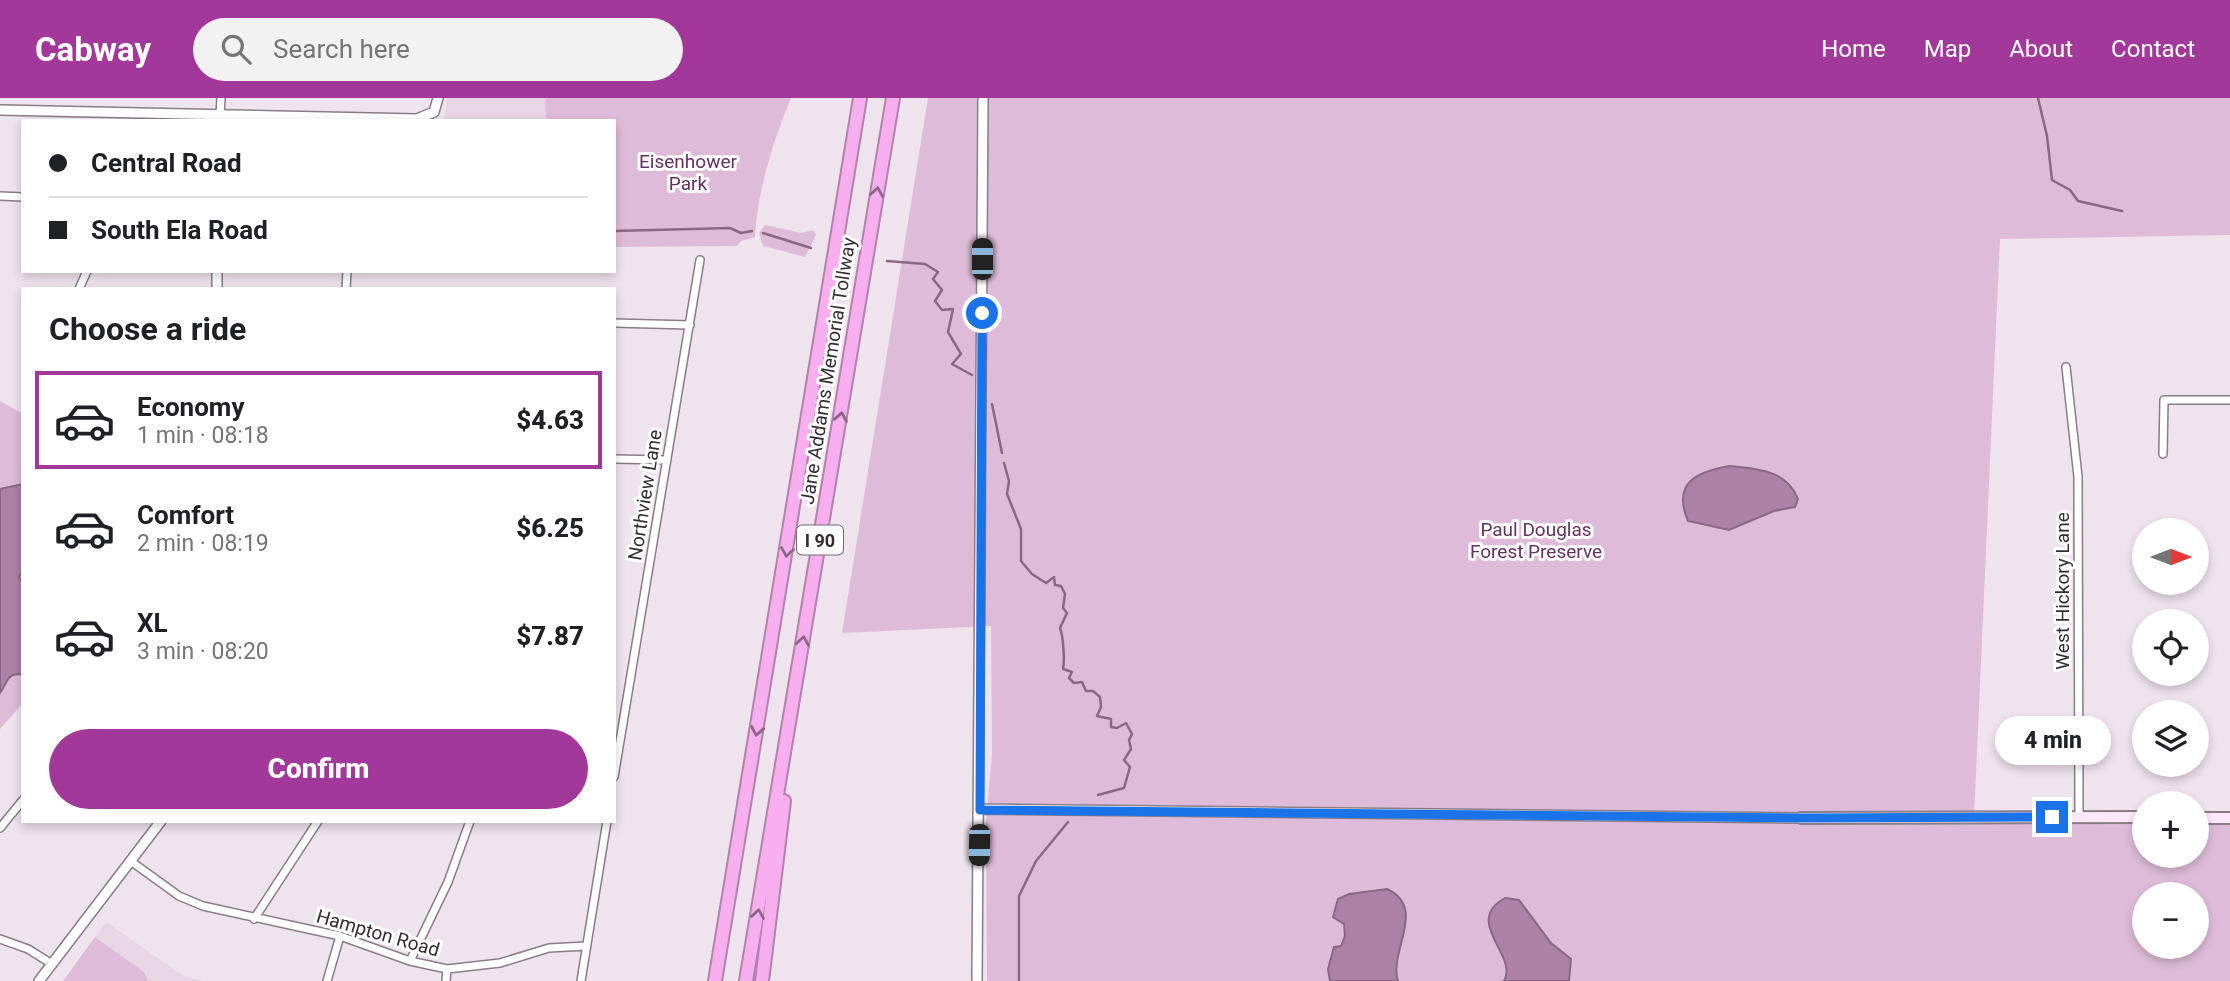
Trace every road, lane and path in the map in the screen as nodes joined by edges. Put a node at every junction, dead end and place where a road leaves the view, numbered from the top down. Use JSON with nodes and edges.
{"nodes":[{"id":1,"x":221,"y":98,"type":"edge"},
{"id":2,"x":438,"y":98,"type":"edge"},
{"id":3,"x":860,"y":98,"type":"edge"},
{"id":4,"x":893,"y":98,"type":"edge"},
{"id":5,"x":983,"y":98,"type":"edge"},
{"id":6,"x":0,"y":110,"type":"edge"},
{"id":7,"x":220,"y":118,"type":"edge"},
{"id":8,"x":0,"y":196,"type":"edge"},
{"id":9,"x":21,"y":197,"type":"edge"},
{"id":10,"x":700,"y":260,"type":"dead end"},
{"id":11,"x":616,"y":323,"type":"edge"},
{"id":12,"x":690,"y":325,"type":"junction"},
{"id":13,"x":2066,"y":367,"type":"dead end"},
{"id":14,"x":2230,"y":400,"type":"edge"},
{"id":15,"x":2163,"y":454,"type":"dead end"},
{"id":16,"x":616,"y":459,"type":"edge"},
{"id":17,"x":667,"y":460,"type":"junction"},
{"id":18,"x":797,"y":680,"type":"junction"},
{"id":19,"x":616,"y":764,"type":"edge"},
{"id":20,"x":21,"y":802,"type":"edge"},
{"id":21,"x":980,"y":810,"type":"junction"},
{"id":22,"x":2078,"y":816,"type":"junction"},
{"id":23,"x":2132,"y":817,"type":"edge"},
{"id":24,"x":1801,"y":818,"type":"joint"},
{"id":25,"x":2209,"y":818,"type":"edge"},
{"id":26,"x":2230,"y":818,"type":"edge"},
{"id":27,"x":160,"y":823,"type":"edge"},
{"id":28,"x":317,"y":823,"type":"edge"},
{"id":29,"x":469,"y":823,"type":"edge"},
{"id":30,"x":607,"y":823,"type":"edge"},
{"id":31,"x":0,"y":828,"type":"edge"},
{"id":32,"x":132,"y":862,"type":"junction"},
{"id":33,"x":254,"y":919,"type":"junction"},
{"id":34,"x":340,"y":936,"type":"junction"},
{"id":35,"x":0,"y":939,"type":"edge"},
{"id":36,"x":586,"y":946,"type":"junction"},
{"id":37,"x":410,"y":961,"type":"junction"},
{"id":38,"x":52,"y":964,"type":"junction"},
{"id":39,"x":447,"y":969,"type":"junction"},
{"id":40,"x":39,"y":981,"type":"edge"},
{"id":41,"x":327,"y":981,"type":"edge"},
{"id":42,"x":446,"y":981,"type":"edge"},
{"id":43,"x":581,"y":981,"type":"edge"},
{"id":44,"x":715,"y":981,"type":"edge"},
{"id":45,"x":746,"y":981,"type":"edge"},
{"id":46,"x":761,"y":981,"type":"edge"},
{"id":47,"x":977,"y":981,"type":"edge"}],
"edges":[{"from":1,"to":7,"type":"street"},
{"from":2,"to":7,"type":"street"},
{"from":3,"to":44,"type":"highway","name":"Jane Addams Memorial Tollway","number":"I 90","one_way":true},
{"from":18,"to":4,"type":"highway","name":"Jane Addams Memorial Tollway","number":"I 90","one_way":true},
{"from":5,"to":21,"type":"street"},
{"from":6,"to":7,"type":"street"},
{"from":8,"to":9,"type":"street"},
{"from":10,"to":12,"type":"street","name":"Northview Lane"},
{"from":11,"to":12,"type":"street"},
{"from":12,"to":17,"type":"street","name":"Northview Lane"},
{"from":13,"to":22,"type":"street","name":"West Hickory Lane"},
{"from":14,"to":15,"type":"street"},
{"from":16,"to":17,"type":"street"},
{"from":17,"to":19,"type":"street","name":"Northview Lane"},
{"from":45,"to":18,"type":"highway","name":"Jane Addams Memorial Tollway","number":"I 90","one_way":true},
{"from":18,"to":46,"type":"highway"},
{"from":20,"to":31,"type":"street"},
{"from":21,"to":24,"type":"street"},
{"from":21,"to":47,"type":"street"},
{"from":22,"to":23,"type":"main road"},
{"from":22,"to":24,"type":"main road"},
{"from":25,"to":26,"type":"main road"},
{"from":27,"to":32,"type":"street"},
{"from":28,"to":33,"type":"street"},
{"from":29,"to":37,"type":"street"},
{"from":30,"to":36,"type":"street"},
{"from":32,"to":33,"type":"street","name":"Hampton Road"},
{"from":32,"to":38,"type":"street"},
{"from":33,"to":34,"type":"street","name":"Hampton Road"},
{"from":34,"to":37,"type":"street","name":"Hampton Road"},
{"from":34,"to":41,"type":"street"},
{"from":35,"to":38,"type":"street"},
{"from":36,"to":39,"type":"street","name":"Hampton Road"},
{"from":36,"to":43,"type":"street"},
{"from":37,"to":39,"type":"street","name":"Hampton Road"},
{"from":38,"to":40,"type":"street"},
{"from":39,"to":42,"type":"street"}]}
